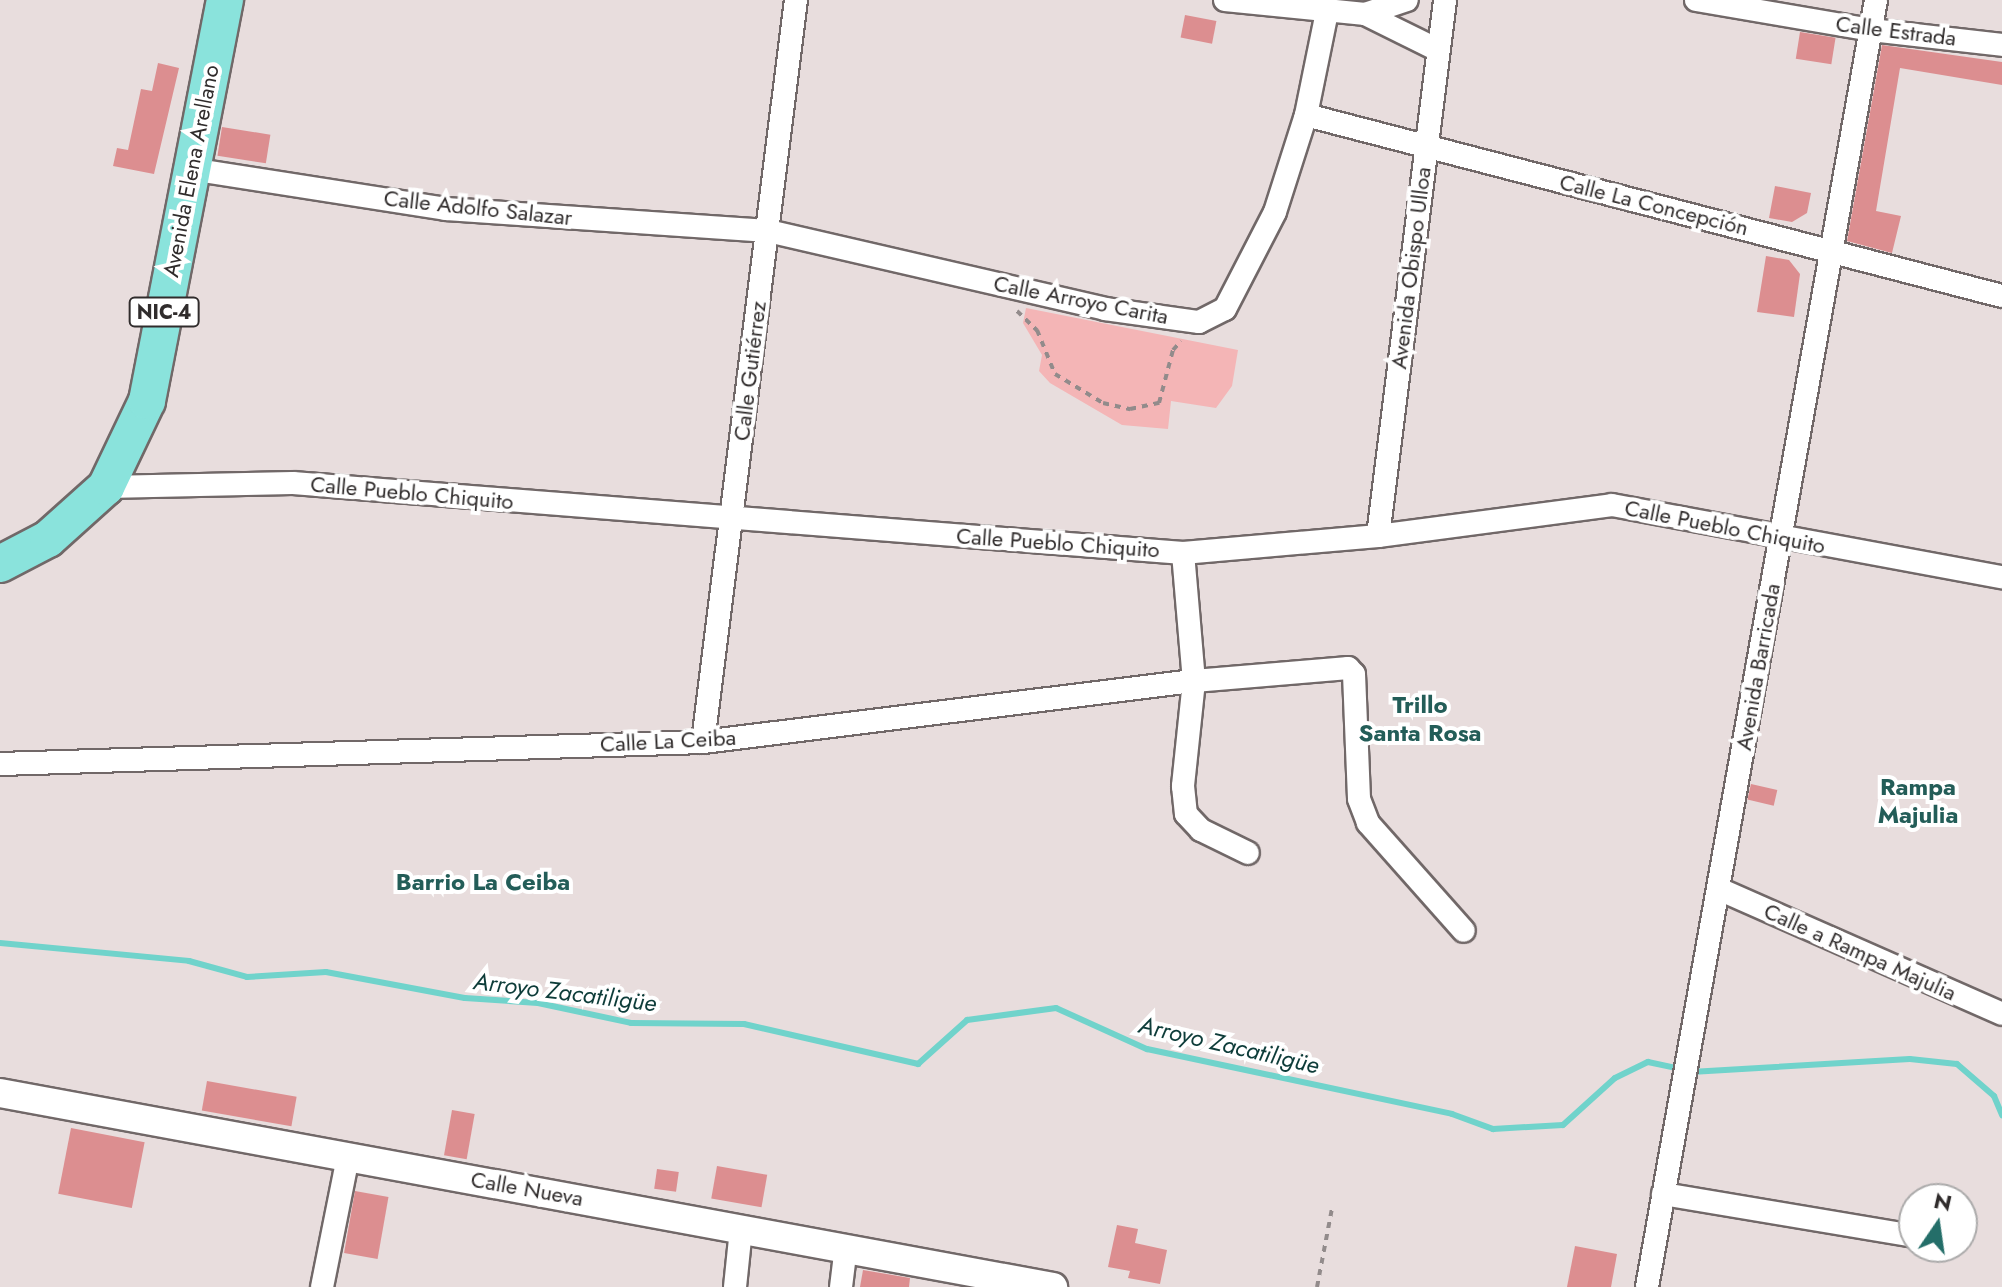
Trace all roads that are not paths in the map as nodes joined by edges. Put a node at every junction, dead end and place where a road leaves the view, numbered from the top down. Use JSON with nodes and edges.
{"nodes":[{"id":1,"x":225,"y":0,"type":"edge"},
{"id":2,"x":796,"y":0,"type":"edge"},
{"id":3,"x":1225,"y":0,"type":"edge"},
{"id":4,"x":1407,"y":0,"type":"edge"},
{"id":5,"x":1445,"y":0,"type":"edge"},
{"id":6,"x":1696,"y":0,"type":"edge"},
{"id":7,"x":1876,"y":0,"type":"edge"},
{"id":8,"x":1327,"y":12,"type":"junction"},
{"id":9,"x":1365,"y":14,"type":"junction"},
{"id":10,"x":1871,"y":30,"type":"junction"},
{"id":11,"x":2002,"y":45,"type":"edge"},
{"id":12,"x":1438,"y":50,"type":"junction"},
{"id":13,"x":1306,"y":115,"type":"junction"},
{"id":14,"x":1426,"y":147,"type":"junction"},
{"id":15,"x":191,"y":169,"type":"junction"},
{"id":16,"x":768,"y":231,"type":"junction"},
{"id":17,"x":1831,"y":250,"type":"junction"},
{"id":18,"x":2002,"y":296,"type":"edge"},
{"id":19,"x":106,"y":487,"type":"junction"},
{"id":20,"x":731,"y":519,"type":"junction"},
{"id":21,"x":1378,"y":536,"type":"junction"},
{"id":22,"x":1781,"y":539,"type":"junction"},
{"id":23,"x":1183,"y":553,"type":"junction"},
{"id":24,"x":0,"y":564,"type":"edge"},
{"id":25,"x":2002,"y":577,"type":"edge"},
{"id":26,"x":1194,"y":681,"type":"junction"},
{"id":27,"x":703,"y":742,"type":"junction"},
{"id":28,"x":0,"y":764,"type":"edge"},
{"id":29,"x":1248,"y":853,"type":"dead end"},
{"id":30,"x":1719,"y":889,"type":"junction"},
{"id":31,"x":1464,"y":931,"type":"dead end"},
{"id":32,"x":2002,"y":1014,"type":"edge"},
{"id":33,"x":0,"y":1093,"type":"edge"},
{"id":34,"x":348,"y":1157,"type":"junction"},
{"id":35,"x":1663,"y":1194,"type":"junction"},
{"id":36,"x":741,"y":1229,"type":"junction"},
{"id":37,"x":1898,"y":1233,"type":"edge"},
{"id":38,"x":846,"y":1248,"type":"junction"},
{"id":39,"x":322,"y":1287,"type":"edge"},
{"id":40,"x":735,"y":1287,"type":"edge"},
{"id":41,"x":841,"y":1287,"type":"edge"},
{"id":42,"x":1053,"y":1287,"type":"edge"},
{"id":43,"x":1647,"y":1287,"type":"edge"}],
"edges":[{"from":1,"to":15,"type":"highway","name":"Avenida Elena Arellano","number":"NIC-4"},
{"from":2,"to":16,"type":"street","name":"Calle Gutiérrez"},
{"from":3,"to":8,"type":"street"},
{"from":4,"to":9,"type":"street"},
{"from":5,"to":12,"type":"street","name":"Avenida Obispo Ulloa"},
{"from":6,"to":10,"type":"street","name":"Calle Estrada"},
{"from":7,"to":10,"type":"street","name":"Avenida Barricada"},
{"from":8,"to":9,"type":"street"},
{"from":8,"to":13,"type":"street","name":"Calle Arroyo Carita"},
{"from":9,"to":12,"type":"street"},
{"from":10,"to":11,"type":"street","name":"Calle Estrada"},
{"from":10,"to":17,"type":"street","name":"Avenida Barricada"},
{"from":12,"to":14,"type":"street","name":"Avenida Obispo Ulloa"},
{"from":13,"to":14,"type":"street","name":"Calle La Concepción"},
{"from":13,"to":16,"type":"street","name":"Calle Arroyo Carita"},
{"from":14,"to":17,"type":"street","name":"Calle La Concepción"},
{"from":14,"to":21,"type":"street","name":"Avenida Obispo Ulloa"},
{"from":15,"to":16,"type":"street","name":"Calle Adolfo Salazar"},
{"from":15,"to":19,"type":"highway","name":"Avenida Elena Arellano","number":"NIC-4"},
{"from":16,"to":20,"type":"street","name":"Calle Gutiérrez"},
{"from":17,"to":18,"type":"street","name":"Calle La Concepción"},
{"from":17,"to":22,"type":"street","name":"Avenida Barricada"},
{"from":19,"to":20,"type":"street","name":"Calle Pueblo Chiquito"},
{"from":19,"to":24,"type":"highway","name":"Avenida Elena Arellano","number":"NIC-4"},
{"from":20,"to":23,"type":"street","name":"Calle Pueblo Chiquito"},
{"from":20,"to":27,"type":"street","name":"Calle Gutiérrez"},
{"from":21,"to":22,"type":"street","name":"Calle Pueblo Chiquito"},
{"from":21,"to":23,"type":"street","name":"Calle Pueblo Chiquito"},
{"from":22,"to":25,"type":"street","name":"Calle Pueblo Chiquito"},
{"from":22,"to":30,"type":"street","name":"Avenida Barricada"},
{"from":23,"to":26,"type":"street"},
{"from":26,"to":27,"type":"street","name":"Calle La Ceiba"},
{"from":26,"to":29,"type":"street"},
{"from":26,"to":31,"type":"street","name":"Calle La Ceiba"},
{"from":27,"to":28,"type":"street","name":"Calle La Ceiba"},
{"from":30,"to":32,"type":"street","name":"Calle a Rampa Majulia"},
{"from":30,"to":35,"type":"street","name":"Avenida Barricada"},
{"from":33,"to":34,"type":"street","name":"Calle Nueva"},
{"from":34,"to":36,"type":"street","name":"Calle Nueva"},
{"from":34,"to":39,"type":"street"},
{"from":35,"to":37,"type":"street"},
{"from":35,"to":43,"type":"street","name":"Avenida Barricada"},
{"from":36,"to":38,"type":"street","name":"Calle Nueva"},
{"from":36,"to":40,"type":"street"},
{"from":38,"to":41,"type":"street"},
{"from":38,"to":42,"type":"street","name":"Calle Nueva"}]}
